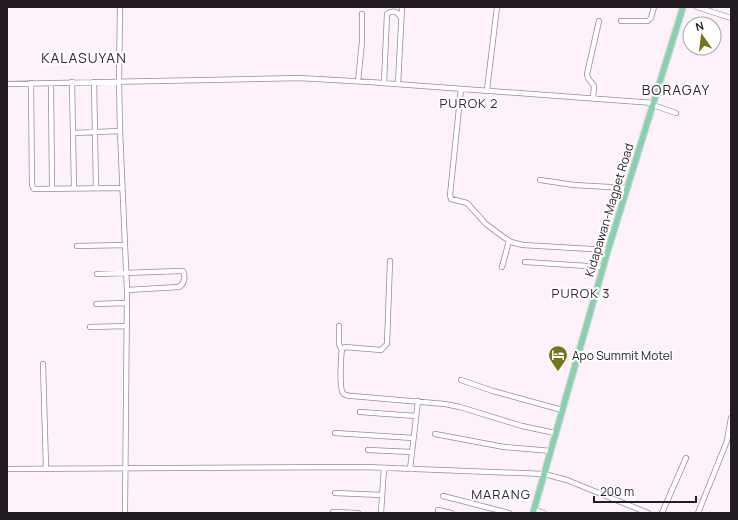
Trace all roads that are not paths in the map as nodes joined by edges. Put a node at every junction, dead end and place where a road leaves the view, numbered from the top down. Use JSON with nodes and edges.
{"nodes":[{"id":1,"x":120,"y":7,"type":"edge"},
{"id":2,"x":402,"y":7,"type":"edge"},
{"id":3,"x":497,"y":7,"type":"edge"},
{"id":4,"x":654,"y":7,"type":"edge"},
{"id":5,"x":683,"y":7,"type":"edge"},
{"id":6,"x":698,"y":7,"type":"edge"},
{"id":7,"x":362,"y":14,"type":"dead end"},
{"id":8,"x":401,"y":18,"type":"junction"},
{"id":9,"x":731,"y":18,"type":"edge"},
{"id":10,"x":621,"y":20,"type":"dead end"},
{"id":11,"x":599,"y":21,"type":"dead end"},
{"id":12,"x":119,"y":81,"type":"junction"},
{"id":13,"x":358,"y":81,"type":"junction"},
{"id":14,"x":72,"y":82,"type":"junction"},
{"id":15,"x":94,"y":82,"type":"junction"},
{"id":16,"x":51,"y":83,"type":"junction"},
{"id":17,"x":384,"y":83,"type":"junction"},
{"id":18,"x":7,"y":84,"type":"edge"},
{"id":19,"x":31,"y":84,"type":"junction"},
{"id":20,"x":398,"y":84,"type":"junction"},
{"id":21,"x":461,"y":89,"type":"junction"},
{"id":22,"x":487,"y":90,"type":"junction"},
{"id":23,"x":593,"y":98,"type":"junction"},
{"id":24,"x":654,"y":104,"type":"junction"},
{"id":25,"x":676,"y":113,"type":"dead end"},
{"id":26,"x":120,"y":131,"type":"junction"},
{"id":27,"x":95,"y":132,"type":"junction"},
{"id":28,"x":73,"y":133,"type":"junction"},
{"id":29,"x":540,"y":180,"type":"dead end"},
{"id":30,"x":74,"y":188,"type":"junction"},
{"id":31,"x":96,"y":188,"type":"junction"},
{"id":32,"x":122,"y":188,"type":"junction"},
{"id":33,"x":627,"y":188,"type":"junction"},
{"id":34,"x":52,"y":189,"type":"junction"},
{"id":35,"x":509,"y":241,"type":"junction"},
{"id":36,"x":77,"y":246,"type":"dead end"},
{"id":37,"x":124,"y":246,"type":"junction"},
{"id":38,"x":608,"y":250,"type":"junction"},
{"id":39,"x":390,"y":261,"type":"dead end"},
{"id":40,"x":525,"y":262,"type":"dead end"},
{"id":41,"x":502,"y":267,"type":"dead end"},
{"id":42,"x":603,"y":267,"type":"junction"},
{"id":43,"x":126,"y":273,"type":"junction"},
{"id":44,"x":98,"y":274,"type":"dead end"},
{"id":45,"x":127,"y":290,"type":"junction"},
{"id":46,"x":126,"y":303,"type":"junction"},
{"id":47,"x":96,"y":304,"type":"dead end"},
{"id":48,"x":127,"y":326,"type":"junction"},
{"id":49,"x":339,"y":326,"type":"dead end"},
{"id":50,"x":90,"y":327,"type":"dead end"},
{"id":51,"x":342,"y":349,"type":"junction"},
{"id":52,"x":43,"y":364,"type":"dead end"},
{"id":53,"x":461,"y":380,"type":"dead end"},
{"id":54,"x":418,"y":401,"type":"junction"},
{"id":55,"x":562,"y":410,"type":"junction"},
{"id":56,"x":360,"y":412,"type":"dead end"},
{"id":57,"x":416,"y":416,"type":"junction"},
{"id":58,"x":731,"y":418,"type":"edge"},
{"id":59,"x":335,"y":433,"type":"dead end"},
{"id":60,"x":555,"y":433,"type":"junction"},
{"id":61,"x":435,"y":434,"type":"dead end"},
{"id":62,"x":413,"y":438,"type":"junction"},
{"id":63,"x":368,"y":450,"type":"dead end"},
{"id":64,"x":551,"y":451,"type":"junction"},
{"id":65,"x":412,"y":452,"type":"junction"},
{"id":66,"x":686,"y":458,"type":"dead end"},
{"id":67,"x":46,"y":468,"type":"junction"},
{"id":68,"x":384,"y":468,"type":"junction"},
{"id":69,"x":7,"y":469,"type":"edge"},
{"id":70,"x":125,"y":469,"type":"junction"},
{"id":71,"x":410,"y":469,"type":"junction"},
{"id":72,"x":544,"y":474,"type":"junction"},
{"id":73,"x":334,"y":493,"type":"dead end"},
{"id":74,"x":382,"y":495,"type":"junction"},
{"id":75,"x":443,"y":496,"type":"dead end"},
{"id":76,"x":438,"y":510,"type":"dead end"},
{"id":77,"x":333,"y":512,"type":"edge"},
{"id":78,"x":534,"y":512,"type":"edge"},
{"id":79,"x":125,"y":513,"type":"edge"},
{"id":80,"x":358,"y":513,"type":"edge"},
{"id":81,"x":381,"y":513,"type":"edge"},
{"id":82,"x":451,"y":513,"type":"edge"},
{"id":83,"x":509,"y":513,"type":"edge"},
{"id":84,"x":544,"y":513,"type":"edge"},
{"id":85,"x":648,"y":513,"type":"edge"},
{"id":86,"x":662,"y":513,"type":"edge"},
{"id":87,"x":698,"y":513,"type":"edge"}],
"edges":[{"from":1,"to":12,"type":"street"},
{"from":2,"to":8,"type":"street"},
{"from":3,"to":22,"type":"street"},
{"from":4,"to":10,"type":"street"},
{"from":5,"to":24,"type":"main road","name":"Kidapawan-Magpet Road"},
{"from":6,"to":9,"type":"street"},
{"from":7,"to":13,"type":"street"},
{"from":8,"to":17,"type":"street"},
{"from":8,"to":20,"type":"street"},
{"from":11,"to":23,"type":"street"},
{"from":12,"to":13,"type":"street"},
{"from":12,"to":15,"type":"street"},
{"from":12,"to":26,"type":"street"},
{"from":13,"to":17,"type":"street"},
{"from":14,"to":15,"type":"street"},
{"from":14,"to":16,"type":"street"},
{"from":14,"to":28,"type":"street"},
{"from":15,"to":27,"type":"street"},
{"from":16,"to":19,"type":"street"},
{"from":16,"to":34,"type":"street"},
{"from":17,"to":20,"type":"street"},
{"from":18,"to":19,"type":"street"},
{"from":19,"to":34,"type":"street"},
{"from":20,"to":21,"type":"street"},
{"from":21,"to":22,"type":"street"},
{"from":21,"to":35,"type":"street"},
{"from":22,"to":23,"type":"street"},
{"from":23,"to":24,"type":"street"},
{"from":24,"to":25,"type":"street"},
{"from":24,"to":33,"type":"main road","name":"Kidapawan-Magpet Road"},
{"from":26,"to":27,"type":"street"},
{"from":26,"to":32,"type":"street"},
{"from":27,"to":28,"type":"street"},
{"from":27,"to":31,"type":"street"},
{"from":28,"to":30,"type":"street"},
{"from":29,"to":33,"type":"street"},
{"from":30,"to":31,"type":"street"},
{"from":30,"to":34,"type":"street"},
{"from":31,"to":32,"type":"street"},
{"from":32,"to":37,"type":"street"},
{"from":33,"to":38,"type":"main road","name":"Kidapawan-Magpet Road"},
{"from":35,"to":38,"type":"street"},
{"from":35,"to":41,"type":"street"},
{"from":36,"to":37,"type":"street"},
{"from":37,"to":43,"type":"street"},
{"from":38,"to":42,"type":"main road","name":"Kidapawan-Magpet Road"},
{"from":39,"to":51,"type":"street"},
{"from":40,"to":42,"type":"street"},
{"from":42,"to":55,"type":"main road","name":"Kidapawan-Magpet Road"},
{"from":43,"to":44,"type":"street"},
{"from":43,"to":45,"type":"street"},
{"from":43,"to":45,"type":"street"},
{"from":45,"to":46,"type":"street"},
{"from":46,"to":47,"type":"street"},
{"from":46,"to":48,"type":"street"},
{"from":48,"to":50,"type":"street"},
{"from":48,"to":70,"type":"street"},
{"from":49,"to":51,"type":"street"},
{"from":51,"to":54,"type":"street"},
{"from":52,"to":67,"type":"street"},
{"from":53,"to":55,"type":"street"},
{"from":54,"to":57,"type":"street"},
{"from":54,"to":60,"type":"street"},
{"from":55,"to":60,"type":"main road","name":"Kidapawan-Magpet Road"},
{"from":56,"to":57,"type":"street"},
{"from":57,"to":62,"type":"street"},
{"from":58,"to":87,"type":"street"},
{"from":59,"to":62,"type":"street"},
{"from":60,"to":64,"type":"main road","name":"Kidapawan-Magpet Road"},
{"from":61,"to":64,"type":"street"},
{"from":62,"to":65,"type":"street"},
{"from":63,"to":65,"type":"street"},
{"from":64,"to":72,"type":"main road","name":"Kidapawan-Magpet Road"},
{"from":65,"to":71,"type":"street"},
{"from":66,"to":86,"type":"street"},
{"from":67,"to":69,"type":"street"},
{"from":67,"to":70,"type":"street"},
{"from":68,"to":70,"type":"street"},
{"from":68,"to":71,"type":"street"},
{"from":68,"to":74,"type":"street"},
{"from":70,"to":79,"type":"street"},
{"from":71,"to":72,"type":"street"},
{"from":72,"to":78,"type":"main road","name":"Kidapawan-Magpet Road"},
{"from":72,"to":85,"type":"street"},
{"from":73,"to":74,"type":"street"},
{"from":74,"to":81,"type":"street"},
{"from":75,"to":83,"type":"street"},
{"from":76,"to":82,"type":"street"},
{"from":77,"to":80,"type":"street"},
{"from":78,"to":84,"type":"street"}]}
